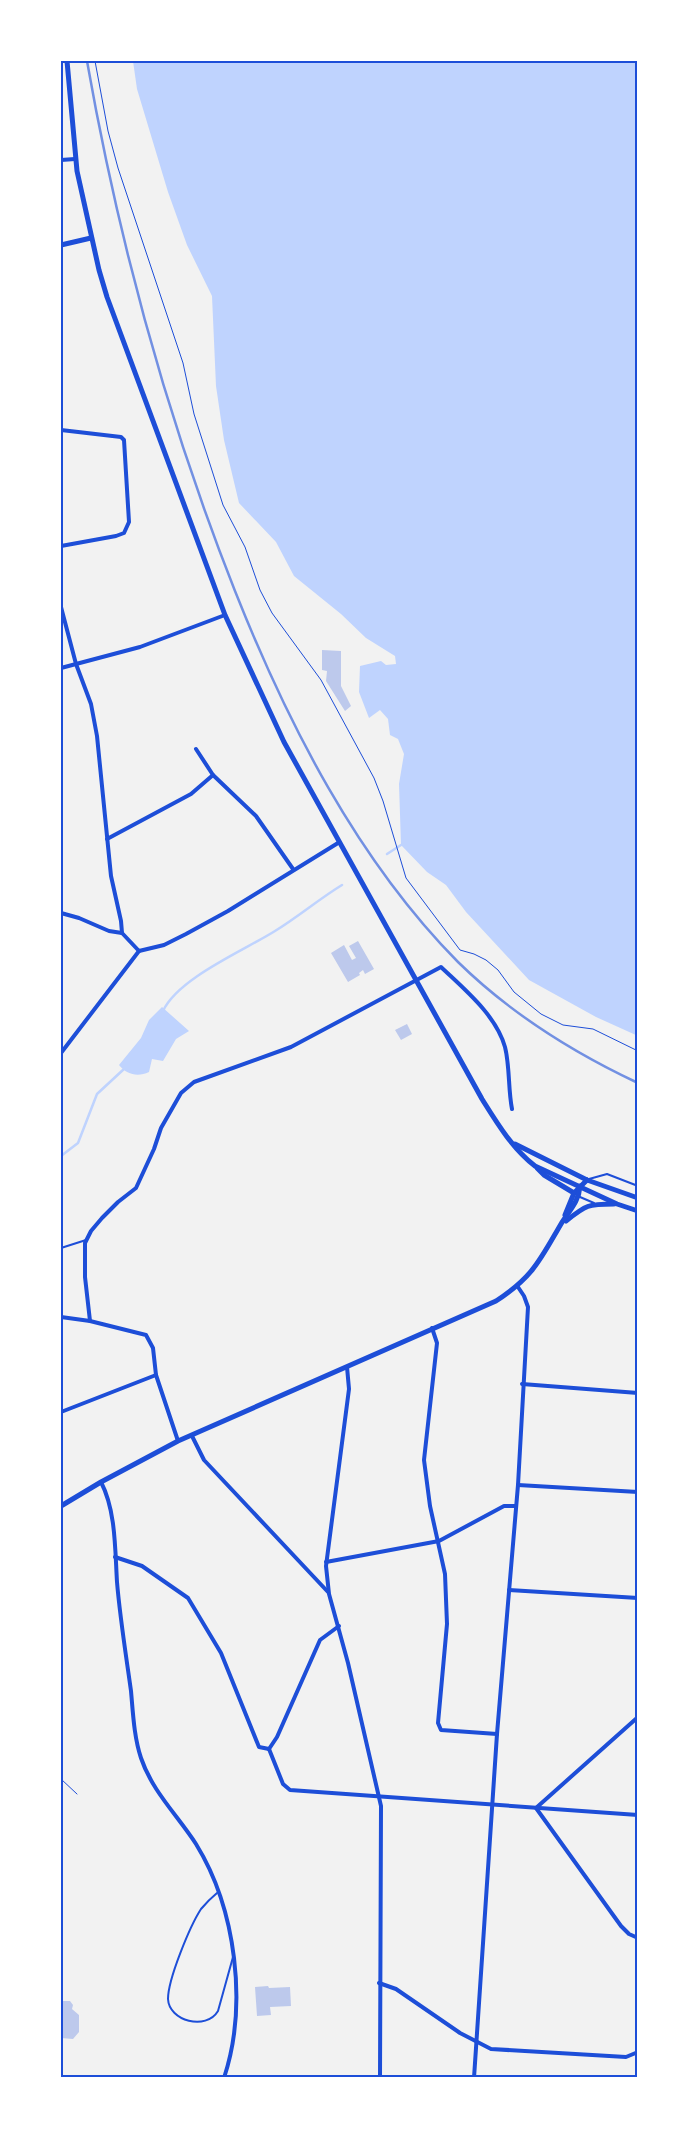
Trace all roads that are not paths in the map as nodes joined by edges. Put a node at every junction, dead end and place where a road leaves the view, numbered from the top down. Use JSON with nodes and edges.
{"nodes":[{"id":1,"x":67,"y":61,"type":"edge"},
{"id":2,"x":75,"y":159,"type":"junction"},
{"id":3,"x":61,"y":160,"type":"edge"},
{"id":4,"x":91,"y":238,"type":"junction"},
{"id":5,"x":61,"y":245,"type":"edge"},
{"id":6,"x":61,"y":430,"type":"edge"},
{"id":7,"x":61,"y":546,"type":"edge"},
{"id":8,"x":61,"y":607,"type":"edge"},
{"id":9,"x":225,"y":615,"type":"junction"},
{"id":10,"x":76,"y":664,"type":"junction"},
{"id":11,"x":61,"y":668,"type":"edge"},
{"id":12,"x":196,"y":749,"type":"dead end"},
{"id":13,"x":213,"y":775,"type":"junction"},
{"id":14,"x":107,"y":839,"type":"junction"},
{"id":15,"x":338,"y":842,"type":"junction"},
{"id":16,"x":293,"y":869,"type":"junction"},
{"id":17,"x":61,"y":913,"type":"edge"},
{"id":18,"x":122,"y":934,"type":"junction"},
{"id":19,"x":139,"y":951,"type":"junction"},
{"id":20,"x":417,"y":980,"type":"junction"},
{"id":21,"x":61,"y":1053,"type":"edge"},
{"id":22,"x":512,"y":1108,"type":"dead end"},
{"id":23,"x":512,"y":1143,"type":"junction"},
{"id":24,"x":535,"y":1166,"type":"junction"},
{"id":25,"x":587,"y":1180,"type":"junction"},
{"id":26,"x":580,"y":1186,"type":"junction"},
{"id":27,"x":638,"y":1186,"type":"edge"},
{"id":28,"x":576,"y":1194,"type":"junction"},
{"id":29,"x":638,"y":1198,"type":"edge"},
{"id":30,"x":595,"y":1204,"type":"junction"},
{"id":31,"x":617,"y":1204,"type":"junction"},
{"id":32,"x":638,"y":1211,"type":"edge"},
{"id":33,"x":561,"y":1224,"type":"junction"},
{"id":34,"x":86,"y":1240,"type":"junction"},
{"id":35,"x":61,"y":1248,"type":"edge"},
{"id":36,"x":518,"y":1287,"type":"junction"},
{"id":37,"x":61,"y":1317,"type":"edge"},
{"id":38,"x":90,"y":1321,"type":"junction"},
{"id":39,"x":432,"y":1328,"type":"junction"},
{"id":40,"x":347,"y":1367,"type":"junction"},
{"id":41,"x":156,"y":1375,"type":"junction"},
{"id":42,"x":522,"y":1384,"type":"junction"},
{"id":43,"x":638,"y":1393,"type":"edge"},
{"id":44,"x":61,"y":1412,"type":"edge"},
{"id":45,"x":192,"y":1436,"type":"junction"},
{"id":46,"x":178,"y":1442,"type":"junction"},
{"id":47,"x":101,"y":1482,"type":"junction"},
{"id":48,"x":518,"y":1485,"type":"junction"},
{"id":49,"x":638,"y":1492,"type":"edge"},
{"id":50,"x":61,"y":1506,"type":"edge"},
{"id":51,"x":516,"y":1506,"type":"junction"},
{"id":52,"x":438,"y":1541,"type":"junction"},
{"id":53,"x":116,"y":1556,"type":"junction"},
{"id":54,"x":326,"y":1562,"type":"junction"},
{"id":55,"x":509,"y":1590,"type":"junction"},
{"id":56,"x":329,"y":1594,"type":"junction"},
{"id":57,"x":638,"y":1598,"type":"edge"},
{"id":58,"x":339,"y":1626,"type":"junction"},
{"id":59,"x":638,"y":1717,"type":"edge"},
{"id":60,"x":497,"y":1734,"type":"junction"},
{"id":61,"x":269,"y":1749,"type":"junction"},
{"id":62,"x":379,"y":1796,"type":"junction"},
{"id":63,"x":493,"y":1804,"type":"junction"},
{"id":64,"x":536,"y":1808,"type":"junction"},
{"id":65,"x":638,"y":1816,"type":"edge"},
{"id":66,"x":219,"y":1891,"type":"junction"},
{"id":67,"x":638,"y":1938,"type":"edge"},
{"id":68,"x":233,"y":1956,"type":"junction"},
{"id":69,"x":379,"y":1983,"type":"junction"},
{"id":70,"x":476,"y":2043,"type":"junction"},
{"id":71,"x":638,"y":2052,"type":"edge"},
{"id":72,"x":224,"y":2078,"type":"edge"},
{"id":73,"x":380,"y":2078,"type":"edge"},
{"id":74,"x":474,"y":2078,"type":"edge"}],
"edges":[{"from":1,"to":2,"type":"street"},
{"from":2,"to":3,"type":"street"},
{"from":2,"to":4,"type":"street"},
{"from":4,"to":5,"type":"street"},
{"from":4,"to":9,"type":"street"},
{"from":6,"to":7,"type":"street"},
{"from":8,"to":10,"type":"street"},
{"from":9,"to":10,"type":"street"},
{"from":9,"to":15,"type":"street"},
{"from":10,"to":11,"type":"street"},
{"from":10,"to":14,"type":"street"},
{"from":12,"to":13,"type":"street"},
{"from":13,"to":14,"type":"street"},
{"from":13,"to":16,"type":"street"},
{"from":14,"to":18,"type":"street"},
{"from":15,"to":16,"type":"street"},
{"from":15,"to":20,"type":"street"},
{"from":16,"to":19,"type":"street"},
{"from":17,"to":18,"type":"street"},
{"from":18,"to":19,"type":"street"},
{"from":19,"to":21,"type":"street"},
{"from":20,"to":22,"type":"street"},
{"from":20,"to":23,"type":"street"},
{"from":20,"to":34,"type":"street"},
{"from":23,"to":24,"type":"street"},
{"from":23,"to":25,"type":"street"},
{"from":24,"to":26,"type":"street"},
{"from":24,"to":28,"type":"street"},
{"from":25,"to":26,"type":"street"},
{"from":25,"to":27,"type":"lane"},
{"from":25,"to":29,"type":"street"},
{"from":26,"to":28,"type":"street"},
{"from":26,"to":31,"type":"street"},
{"from":28,"to":30,"type":"lane"},
{"from":28,"to":33,"type":"street"},
{"from":30,"to":31,"type":"street"},
{"from":30,"to":33,"type":"street"},
{"from":31,"to":32,"type":"street"},
{"from":33,"to":36,"type":"street"},
{"from":34,"to":35,"type":"lane"},
{"from":34,"to":38,"type":"street"},
{"from":36,"to":39,"type":"street"},
{"from":36,"to":42,"type":"street"},
{"from":37,"to":38,"type":"street"},
{"from":38,"to":41,"type":"street"},
{"from":39,"to":40,"type":"street"},
{"from":39,"to":52,"type":"street"},
{"from":40,"to":45,"type":"street"},
{"from":40,"to":54,"type":"street"},
{"from":41,"to":44,"type":"street"},
{"from":41,"to":46,"type":"street"},
{"from":42,"to":43,"type":"street"},
{"from":42,"to":48,"type":"street"},
{"from":45,"to":46,"type":"street"},
{"from":45,"to":56,"type":"street"},
{"from":46,"to":47,"type":"street"},
{"from":47,"to":50,"type":"street"},
{"from":47,"to":53,"type":"street"},
{"from":48,"to":49,"type":"street"},
{"from":48,"to":51,"type":"street"},
{"from":51,"to":52,"type":"street"},
{"from":51,"to":55,"type":"street"},
{"from":52,"to":54,"type":"street"},
{"from":52,"to":60,"type":"street"},
{"from":53,"to":61,"type":"street"},
{"from":53,"to":66,"type":"street"},
{"from":54,"to":56,"type":"street"},
{"from":55,"to":57,"type":"street"},
{"from":55,"to":60,"type":"street"},
{"from":56,"to":58,"type":"street"},
{"from":58,"to":61,"type":"street"},
{"from":58,"to":62,"type":"street"},
{"from":59,"to":64,"type":"street"},
{"from":60,"to":63,"type":"street"},
{"from":61,"to":62,"type":"street"},
{"from":62,"to":63,"type":"street"},
{"from":62,"to":69,"type":"street"},
{"from":63,"to":64,"type":"street"},
{"from":63,"to":70,"type":"street"},
{"from":64,"to":65,"type":"street"},
{"from":64,"to":67,"type":"street"},
{"from":66,"to":68,"type":"street"},
{"from":66,"to":68,"type":"lane"},
{"from":68,"to":72,"type":"street"},
{"from":69,"to":70,"type":"street"},
{"from":69,"to":73,"type":"street"},
{"from":70,"to":71,"type":"street"},
{"from":70,"to":74,"type":"street"}]}
